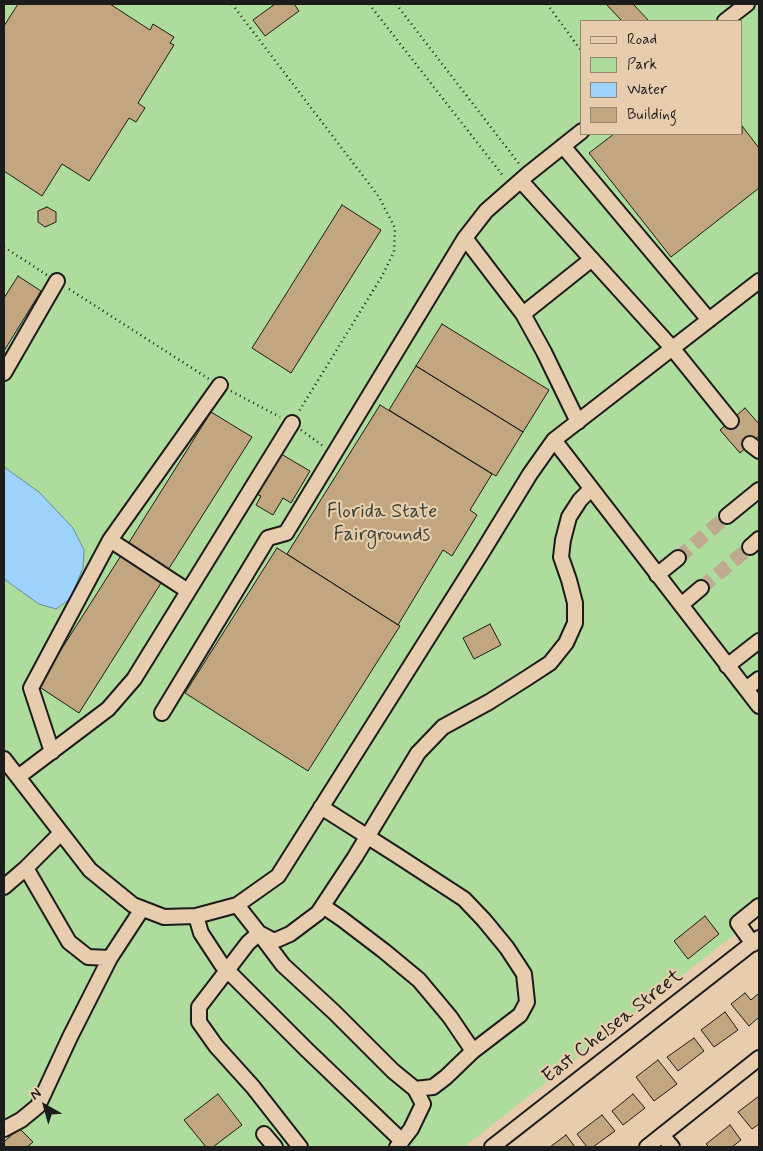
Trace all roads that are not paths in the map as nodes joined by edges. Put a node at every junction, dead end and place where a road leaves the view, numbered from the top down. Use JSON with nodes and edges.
{"nodes":[{"id":1,"x":747,"y":4,"type":"edge"},
{"id":2,"x":726,"y":20,"type":"edge"},
{"id":3,"x":580,"y":133,"type":"edge"},
{"id":4,"x":563,"y":146,"type":"junction"},
{"id":5,"x":520,"y":181,"type":"junction"},
{"id":6,"x":465,"y":238,"type":"junction"},
{"id":7,"x":592,"y":259,"type":"junction"},
{"id":8,"x":57,"y":281,"type":"road end"},
{"id":9,"x":759,"y":281,"type":"edge"},
{"id":10,"x":523,"y":314,"type":"junction"},
{"id":11,"x":709,"y":320,"type":"junction"},
{"id":12,"x":673,"y":349,"type":"junction"},
{"id":13,"x":4,"y":373,"type":"edge"},
{"id":14,"x":220,"y":385,"type":"road end"},
{"id":15,"x":731,"y":421,"type":"tunnel mouth"},
{"id":16,"x":578,"y":422,"type":"junction"},
{"id":17,"x":292,"y":423,"type":"road end"},
{"id":18,"x":554,"y":440,"type":"junction"},
{"id":19,"x":591,"y":489,"type":"junction"},
{"id":20,"x":759,"y":490,"type":"edge"},
{"id":21,"x":727,"y":516,"type":"tunnel mouth"},
{"id":22,"x":110,"y":540,"type":"junction"},
{"id":23,"x":678,"y":558,"type":"tunnel mouth"},
{"id":24,"x":658,"y":575,"type":"junction"},
{"id":25,"x":702,"y":588,"type":"tunnel mouth"},
{"id":26,"x":188,"y":591,"type":"junction"},
{"id":27,"x":681,"y":606,"type":"junction"},
{"id":28,"x":759,"y":641,"type":"edge"},
{"id":29,"x":727,"y":666,"type":"junction"},
{"id":30,"x":759,"y":679,"type":"edge"},
{"id":31,"x":746,"y":689,"type":"junction"},
{"id":32,"x":759,"y":706,"type":"edge"},
{"id":33,"x":162,"y":713,"type":"dead end"},
{"id":34,"x":52,"y":752,"type":"junction"},
{"id":35,"x":4,"y":759,"type":"edge"},
{"id":36,"x":18,"y":777,"type":"junction"},
{"id":37,"x":321,"y":807,"type":"junction"},
{"id":38,"x":61,"y":834,"type":"junction"},
{"id":39,"x":367,"y":836,"type":"junction"},
{"id":40,"x":26,"y":868,"type":"junction"},
{"id":41,"x":4,"y":886,"type":"edge"},
{"id":42,"x":237,"y":904,"type":"junction"},
{"id":43,"x":322,"y":906,"type":"junction"},
{"id":44,"x":759,"y":906,"type":"edge"},
{"id":45,"x":142,"y":908,"type":"junction"},
{"id":46,"x":196,"y":916,"type":"junction"},
{"id":47,"x":259,"y":933,"type":"junction"},
{"id":48,"x":756,"y":941,"type":"edge"},
{"id":49,"x":110,"y":958,"type":"junction"},
{"id":50,"x":228,"y":970,"type":"junction"},
{"id":51,"x":473,"y":1051,"type":"junction"},
{"id":52,"x":759,"y":1058,"type":"edge"},
{"id":53,"x":415,"y":1089,"type":"junction"},
{"id":54,"x":4,"y":1129,"type":"edge"},
{"id":55,"x":264,"y":1134,"type":"dead end"},
{"id":56,"x":662,"y":1135,"type":"junction"},
{"id":57,"x":399,"y":1144,"type":"edge"},
{"id":58,"x":275,"y":1147,"type":"edge"},
{"id":59,"x":300,"y":1147,"type":"edge"},
{"id":60,"x":492,"y":1147,"type":"edge"},
{"id":61,"x":647,"y":1147,"type":"edge"},
{"id":62,"x":672,"y":1147,"type":"edge"}],
"edges":[{"from":1,"to":2,"type":"street"},
{"from":3,"to":4,"type":"street"},
{"from":4,"to":5,"type":"street"},
{"from":4,"to":11,"type":"street"},
{"from":5,"to":6,"type":"street"},
{"from":5,"to":7,"type":"street"},
{"from":6,"to":10,"type":"street"},
{"from":6,"to":33,"type":"street"},
{"from":7,"to":10,"type":"street"},
{"from":7,"to":12,"type":"street"},
{"from":8,"to":13,"type":"street"},
{"from":9,"to":11,"type":"street"},
{"from":10,"to":16,"type":"street"},
{"from":11,"to":12,"type":"street"},
{"from":12,"to":15,"type":"street"},
{"from":12,"to":16,"type":"street"},
{"from":14,"to":22,"type":"street"},
{"from":16,"to":18,"type":"street"},
{"from":17,"to":26,"type":"street"},
{"from":18,"to":19,"type":"street"},
{"from":18,"to":37,"type":"street"},
{"from":19,"to":24,"type":"street"},
{"from":19,"to":39,"type":"street"},
{"from":20,"to":21,"type":"street"},
{"from":22,"to":26,"type":"street"},
{"from":22,"to":34,"type":"street"},
{"from":23,"to":24,"type":"street"},
{"from":24,"to":27,"type":"street"},
{"from":25,"to":27,"type":"street"},
{"from":26,"to":34,"type":"street"},
{"from":27,"to":29,"type":"street"},
{"from":28,"to":29,"type":"street"},
{"from":29,"to":31,"type":"street"},
{"from":30,"to":31,"type":"street"},
{"from":31,"to":32,"type":"street"},
{"from":34,"to":36,"type":"street"},
{"from":35,"to":36,"type":"street"},
{"from":36,"to":38,"type":"street"},
{"from":37,"to":39,"type":"street"},
{"from":37,"to":42,"type":"street"},
{"from":38,"to":40,"type":"street"},
{"from":38,"to":45,"type":"street"},
{"from":39,"to":43,"type":"street"},
{"from":39,"to":51,"type":"street"},
{"from":40,"to":41,"type":"street"},
{"from":40,"to":49,"type":"street"},
{"from":42,"to":46,"type":"street"},
{"from":42,"to":47,"type":"street"},
{"from":43,"to":47,"type":"street"},
{"from":43,"to":51,"type":"street"},
{"from":44,"to":48,"type":"street"},
{"from":45,"to":46,"type":"street"},
{"from":45,"to":49,"type":"street"},
{"from":46,"to":50,"type":"street"},
{"from":47,"to":50,"type":"street"},
{"from":47,"to":53,"type":"street"},
{"from":48,"to":60,"type":"street","name":"East Chelsea Street"},
{"from":49,"to":54,"type":"street"},
{"from":50,"to":57,"type":"street"},
{"from":50,"to":59,"type":"street"},
{"from":51,"to":53,"type":"street"},
{"from":52,"to":56,"type":"street"},
{"from":53,"to":57,"type":"street"},
{"from":55,"to":58,"type":"street"},
{"from":56,"to":61,"type":"street"},
{"from":56,"to":62,"type":"street"}]}
